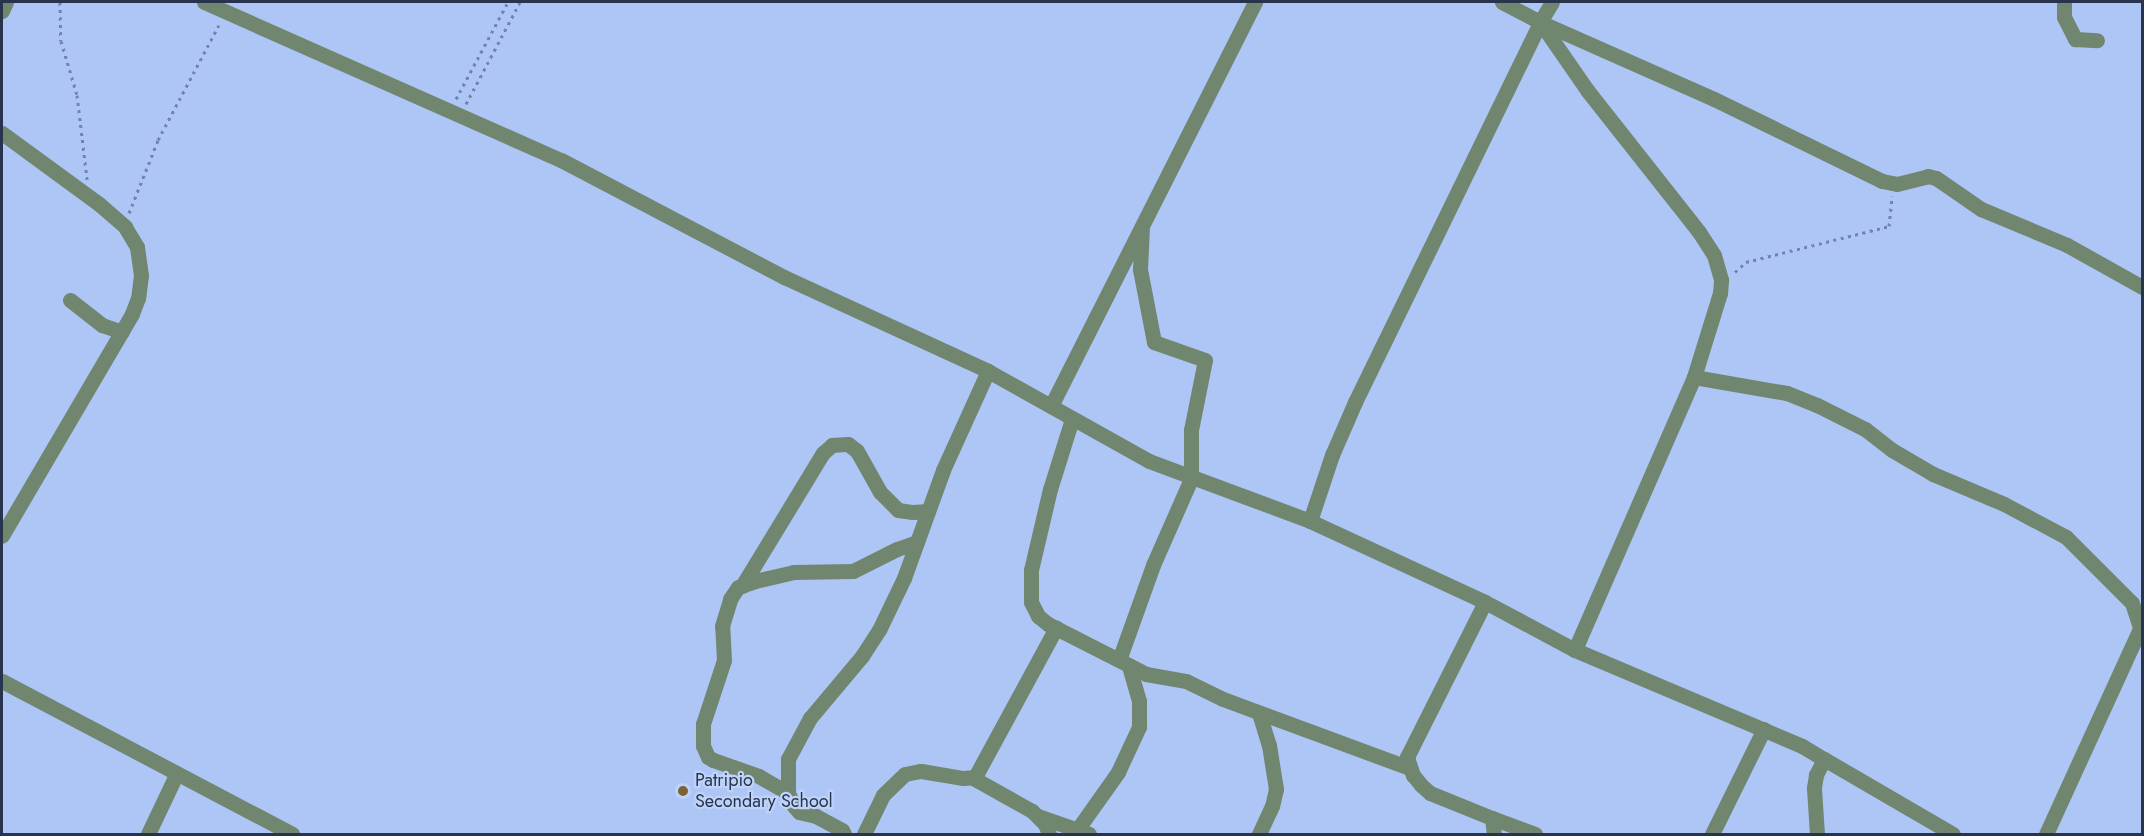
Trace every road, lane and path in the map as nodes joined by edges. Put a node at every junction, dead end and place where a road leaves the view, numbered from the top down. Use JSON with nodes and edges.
{"nodes":[{"id":1,"x":6,"y":2,"type":"edge"},
{"id":2,"x":60,"y":2,"type":"edge"},
{"id":3,"x":204,"y":2,"type":"edge"},
{"id":4,"x":508,"y":2,"type":"edge"},
{"id":5,"x":519,"y":2,"type":"edge"},
{"id":6,"x":1255,"y":2,"type":"edge"},
{"id":7,"x":1502,"y":2,"type":"edge"},
{"id":8,"x":1552,"y":2,"type":"edge"},
{"id":9,"x":2064,"y":2,"type":"edge"},
{"id":10,"x":2,"y":11,"type":"edge"},
{"id":11,"x":226,"y":13,"type":"junction"},
{"id":12,"x":1540,"y":21,"type":"junction"},
{"id":13,"x":2097,"y":40,"type":"dead end"},
{"id":14,"x":455,"y":113,"type":"junction"},
{"id":15,"x":2,"y":133,"type":"edge"},
{"id":16,"x":1893,"y":184,"type":"junction"},
{"id":17,"x":87,"y":195,"type":"junction"},
{"id":18,"x":1142,"y":226,"type":"junction"},
{"id":19,"x":125,"y":227,"type":"junction"},
{"id":20,"x":1721,"y":286,"type":"junction"},
{"id":21,"x":2142,"y":287,"type":"edge"},
{"id":22,"x":70,"y":300,"type":"dead end"},
{"id":23,"x":122,"y":332,"type":"junction"},
{"id":24,"x":988,"y":372,"type":"junction"},
{"id":25,"x":1694,"y":377,"type":"junction"},
{"id":26,"x":1051,"y":406,"type":"junction"},
{"id":27,"x":1072,"y":419,"type":"junction"},
{"id":28,"x":1191,"y":479,"type":"junction"},
{"id":29,"x":928,"y":511,"type":"junction"},
{"id":30,"x":1310,"y":521,"type":"junction"},
{"id":31,"x":3,"y":528,"type":"edge"},
{"id":32,"x":917,"y":542,"type":"junction"},
{"id":33,"x":742,"y":586,"type":"junction"},
{"id":34,"x":1485,"y":602,"type":"junction"},
{"id":35,"x":2141,"y":625,"type":"edge"},
{"id":36,"x":1056,"y":628,"type":"junction"},
{"id":37,"x":1575,"y":650,"type":"junction"},
{"id":38,"x":1124,"y":663,"type":"junction"},
{"id":39,"x":2,"y":681,"type":"edge"},
{"id":40,"x":1259,"y":713,"type":"junction"},
{"id":41,"x":1764,"y":729,"type":"junction"},
{"id":42,"x":1824,"y":759,"type":"junction"},
{"id":43,"x":1410,"y":768,"type":"junction"},
{"id":44,"x":176,"y":775,"type":"junction"},
{"id":45,"x":973,"y":778,"type":"junction"},
{"id":46,"x":788,"y":793,"type":"junction"},
{"id":47,"x":1038,"y":816,"type":"junction"},
{"id":48,"x":1492,"y":818,"type":"junction"},
{"id":49,"x":1083,"y":832,"type":"edge"},
{"id":50,"x":148,"y":834,"type":"edge"},
{"id":51,"x":292,"y":834,"type":"edge"},
{"id":52,"x":844,"y":834,"type":"edge"},
{"id":53,"x":864,"y":834,"type":"edge"},
{"id":54,"x":1049,"y":834,"type":"edge"},
{"id":55,"x":1259,"y":834,"type":"edge"},
{"id":56,"x":1494,"y":834,"type":"edge"},
{"id":57,"x":1535,"y":834,"type":"edge"},
{"id":58,"x":1712,"y":834,"type":"edge"},
{"id":59,"x":1817,"y":834,"type":"edge"},
{"id":60,"x":1953,"y":834,"type":"edge"},
{"id":61,"x":2046,"y":834,"type":"edge"}],
"edges":[{"from":1,"to":10,"type":"street"},
{"from":2,"to":17,"type":"path"},
{"from":3,"to":11,"type":"street"},
{"from":4,"to":14,"type":"path"},
{"from":5,"to":14,"type":"path"},
{"from":6,"to":18,"type":"street"},
{"from":7,"to":12,"type":"street"},
{"from":8,"to":12,"type":"street"},
{"from":9,"to":13,"type":"street"},
{"from":11,"to":14,"type":"street"},
{"from":11,"to":19,"type":"path"},
{"from":12,"to":16,"type":"street"},
{"from":12,"to":20,"type":"street"},
{"from":12,"to":30,"type":"street"},
{"from":14,"to":24,"type":"street"},
{"from":15,"to":17,"type":"street"},
{"from":16,"to":20,"type":"path"},
{"from":16,"to":21,"type":"street"},
{"from":17,"to":19,"type":"street"},
{"from":18,"to":26,"type":"street"},
{"from":18,"to":28,"type":"street"},
{"from":19,"to":23,"type":"street"},
{"from":20,"to":25,"type":"street"},
{"from":22,"to":23,"type":"street"},
{"from":23,"to":31,"type":"street"},
{"from":24,"to":26,"type":"street"},
{"from":24,"to":29,"type":"street"},
{"from":25,"to":35,"type":"street"},
{"from":25,"to":37,"type":"street"},
{"from":26,"to":27,"type":"street"},
{"from":27,"to":28,"type":"street"},
{"from":27,"to":36,"type":"street"},
{"from":28,"to":30,"type":"street"},
{"from":28,"to":38,"type":"street"},
{"from":29,"to":32,"type":"street"},
{"from":29,"to":33,"type":"street"},
{"from":30,"to":34,"type":"street"},
{"from":32,"to":33,"type":"street"},
{"from":32,"to":46,"type":"street"},
{"from":33,"to":46,"type":"street"},
{"from":34,"to":37,"type":"street"},
{"from":34,"to":43,"type":"street"},
{"from":35,"to":61,"type":"street"},
{"from":36,"to":38,"type":"street"},
{"from":36,"to":45,"type":"street"},
{"from":37,"to":41,"type":"street"},
{"from":38,"to":40,"type":"street"},
{"from":38,"to":49,"type":"street"},
{"from":39,"to":44,"type":"street"},
{"from":40,"to":43,"type":"street"},
{"from":40,"to":55,"type":"street"},
{"from":41,"to":42,"type":"street"},
{"from":41,"to":58,"type":"street"},
{"from":42,"to":59,"type":"street"},
{"from":42,"to":60,"type":"street"},
{"from":43,"to":48,"type":"street"},
{"from":44,"to":50,"type":"street"},
{"from":44,"to":51,"type":"street"},
{"from":45,"to":47,"type":"street"},
{"from":45,"to":53,"type":"street"},
{"from":46,"to":52,"type":"street"},
{"from":47,"to":49,"type":"street"},
{"from":47,"to":54,"type":"street"},
{"from":48,"to":56,"type":"street"},
{"from":48,"to":57,"type":"street"}]}
